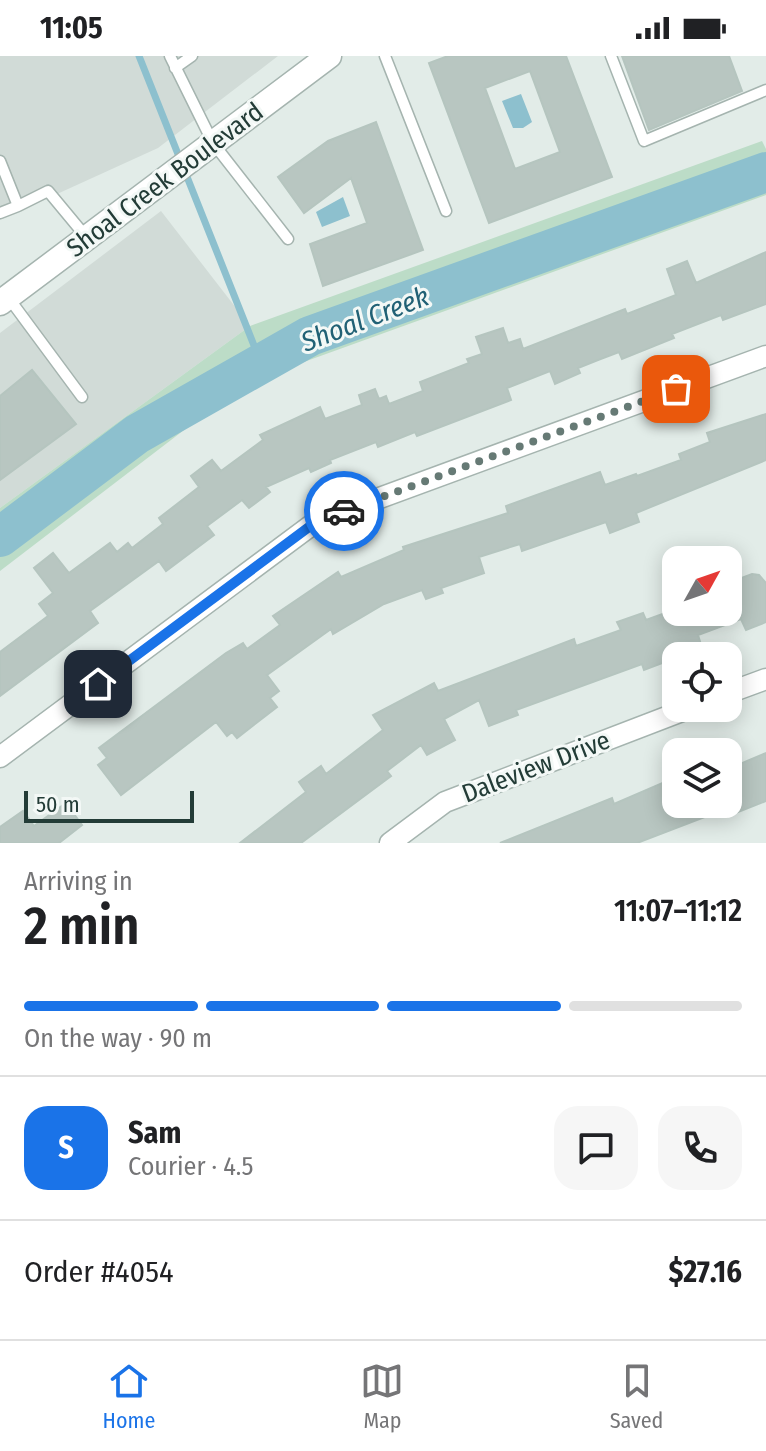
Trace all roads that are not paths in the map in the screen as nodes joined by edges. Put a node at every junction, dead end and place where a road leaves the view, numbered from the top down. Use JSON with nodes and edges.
{"nodes":[{"id":1,"x":170,"y":56,"type":"edge"},
{"id":2,"x":192,"y":56,"type":"edge"},
{"id":3,"x":329,"y":56,"type":"edge"},
{"id":4,"x":385,"y":56,"type":"edge"},
{"id":5,"x":611,"y":56,"type":"edge"},
{"id":6,"x":175,"y":68,"type":"junction"},
{"id":7,"x":766,"y":90,"type":"edge"},
{"id":8,"x":213,"y":143,"type":"junction"},
{"id":9,"x":0,"y":161,"type":"edge"},
{"id":10,"x":18,"y":206,"type":"junction"},
{"id":11,"x":446,"y":211,"type":"dead end"},
{"id":12,"x":0,"y":213,"type":"edge"},
{"id":13,"x":87,"y":238,"type":"junction"},
{"id":14,"x":288,"y":239,"type":"dead end"},
{"id":15,"x":4,"y":300,"type":"edge"},
{"id":16,"x":766,"y":356,"type":"edge"},
{"id":17,"x":82,"y":397,"type":"dead end"},
{"id":18,"x":766,"y":679,"type":"edge"},
{"id":19,"x":742,"y":688,"type":"edge"},
{"id":20,"x":662,"y":719,"type":"edge"},
{"id":21,"x":0,"y":757,"type":"edge"},
{"id":22,"x":390,"y":843,"type":"edge"}],
"edges":[{"from":1,"to":6,"type":"lane"},
{"from":2,"to":6,"type":"lane"},
{"from":3,"to":8,"type":"street","name":"Shoal Creek Boulevard"},
{"from":4,"to":11,"type":"lane"},
{"from":5,"to":7,"type":"lane"},
{"from":6,"to":8,"type":"lane"},
{"from":8,"to":13,"type":"street","name":"Shoal Creek Boulevard"},
{"from":8,"to":14,"type":"lane"},
{"from":9,"to":10,"type":"lane"},
{"from":10,"to":12,"type":"lane"},
{"from":10,"to":13,"type":"lane"},
{"from":13,"to":15,"type":"street","name":"Shoal Creek Boulevard"},
{"from":15,"to":17,"type":"lane"},
{"from":16,"to":21,"type":"street"},
{"from":18,"to":19,"type":"street"},
{"from":20,"to":22,"type":"street","name":"Daleview Drive"}]}
